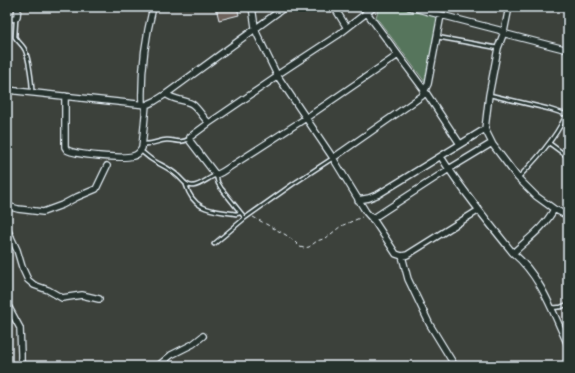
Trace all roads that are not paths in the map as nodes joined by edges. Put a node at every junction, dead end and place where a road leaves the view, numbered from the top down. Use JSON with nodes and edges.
{"nodes":[{"id":1,"x":18,"y":7,"type":"edge"},
{"id":2,"x":153,"y":7,"type":"edge"},
{"id":3,"x":252,"y":7,"type":"edge"},
{"id":4,"x":285,"y":7,"type":"edge"},
{"id":5,"x":331,"y":7,"type":"edge"},
{"id":6,"x":360,"y":7,"type":"edge"},
{"id":7,"x":374,"y":7,"type":"edge"},
{"id":8,"x":410,"y":7,"type":"edge"},
{"id":9,"x":509,"y":7,"type":"edge"},
{"id":10,"x":366,"y":13,"type":"junction"},
{"id":11,"x":441,"y":15,"type":"junction"},
{"id":12,"x":7,"y":18,"type":"edge"},
{"id":13,"x":16,"y":18,"type":"junction"},
{"id":14,"x":255,"y":28,"type":"junction"},
{"id":15,"x":347,"y":28,"type":"junction"},
{"id":16,"x":504,"y":32,"type":"junction"},
{"id":17,"x":436,"y":37,"type":"junction"},
{"id":18,"x":498,"y":48,"type":"junction"},
{"id":19,"x":568,"y":50,"type":"edge"},
{"id":20,"x":398,"y":55,"type":"junction"},
{"id":21,"x":278,"y":76,"type":"junction"},
{"id":22,"x":7,"y":90,"type":"edge"},
{"id":23,"x":425,"y":91,"type":"junction"},
{"id":24,"x":32,"y":93,"type":"junction"},
{"id":25,"x":166,"y":94,"type":"junction"},
{"id":26,"x":489,"y":95,"type":"junction"},
{"id":27,"x":65,"y":96,"type":"junction"},
{"id":28,"x":144,"y":105,"type":"junction"},
{"id":29,"x":568,"y":109,"type":"edge"},
{"id":30,"x":567,"y":115,"type":"edge"},
{"id":31,"x":306,"y":118,"type":"junction"},
{"id":32,"x":209,"y":123,"type":"junction"},
{"id":33,"x":485,"y":129,"type":"junction"},
{"id":34,"x":190,"y":139,"type":"junction"},
{"id":35,"x":492,"y":143,"type":"junction"},
{"id":36,"x":549,"y":143,"type":"junction"},
{"id":37,"x":142,"y":144,"type":"junction"},
{"id":38,"x":460,"y":144,"type":"junction"},
{"id":39,"x":141,"y":151,"type":"junction"},
{"id":40,"x":441,"y":156,"type":"junction"},
{"id":41,"x":568,"y":156,"type":"edge"},
{"id":42,"x":333,"y":158,"type":"junction"},
{"id":43,"x":107,"y":166,"type":"dead end"},
{"id":44,"x":449,"y":169,"type":"junction"},
{"id":45,"x":216,"y":175,"type":"junction"},
{"id":46,"x":518,"y":178,"type":"junction"},
{"id":47,"x":186,"y":185,"type":"junction"},
{"id":48,"x":358,"y":200,"type":"junction"},
{"id":49,"x":7,"y":206,"type":"edge"},
{"id":50,"x":554,"y":209,"type":"junction"},
{"id":51,"x":479,"y":210,"type":"junction"},
{"id":52,"x":240,"y":213,"type":"junction"},
{"id":53,"x":568,"y":216,"type":"edge"},
{"id":54,"x":370,"y":217,"type":"junction"},
{"id":55,"x":245,"y":218,"type":"junction"},
{"id":56,"x":7,"y":229,"type":"edge"},
{"id":57,"x":11,"y":237,"type":"junction"},
{"id":58,"x":214,"y":244,"type":"dead end"},
{"id":59,"x":7,"y":246,"type":"edge"},
{"id":60,"x":513,"y":253,"type":"junction"},
{"id":61,"x":402,"y":256,"type":"junction"},
{"id":62,"x":99,"y":299,"type":"dead end"},
{"id":63,"x":7,"y":304,"type":"edge"},
{"id":64,"x":568,"y":304,"type":"edge"},
{"id":65,"x":551,"y":308,"type":"junction"},
{"id":66,"x":203,"y":336,"type":"dead end"},
{"id":67,"x":568,"y":345,"type":"edge"},
{"id":68,"x":22,"y":366,"type":"edge"},
{"id":69,"x":158,"y":366,"type":"edge"},
{"id":70,"x":455,"y":366,"type":"edge"}],
"edges":[{"from":1,"to":13,"type":"street"},
{"from":2,"to":28,"type":"street"},
{"from":3,"to":14,"type":"street"},
{"from":4,"to":14,"type":"street"},
{"from":5,"to":15,"type":"street"},
{"from":6,"to":10,"type":"lane"},
{"from":7,"to":10,"type":"street"},
{"from":8,"to":11,"type":"street"},
{"from":9,"to":16,"type":"street"},
{"from":10,"to":15,"type":"street"},
{"from":10,"to":20,"type":"street"},
{"from":11,"to":16,"type":"street"},
{"from":11,"to":17,"type":"street"},
{"from":12,"to":13,"type":"street"},
{"from":13,"to":24,"type":"lane"},
{"from":14,"to":21,"type":"street"},
{"from":14,"to":25,"type":"street"},
{"from":15,"to":21,"type":"street"},
{"from":16,"to":18,"type":"street"},
{"from":16,"to":19,"type":"street"},
{"from":17,"to":18,"type":"lane"},
{"from":17,"to":23,"type":"street"},
{"from":18,"to":26,"type":"street"},
{"from":20,"to":23,"type":"street"},
{"from":20,"to":31,"type":"street"},
{"from":21,"to":31,"type":"street"},
{"from":21,"to":32,"type":"street"},
{"from":22,"to":24,"type":"street"},
{"from":23,"to":38,"type":"street"},
{"from":23,"to":42,"type":"street"},
{"from":24,"to":27,"type":"street"},
{"from":25,"to":28,"type":"street"},
{"from":25,"to":32,"type":"street"},
{"from":26,"to":30,"type":"lane"},
{"from":26,"to":33,"type":"street"},
{"from":27,"to":28,"type":"street"},
{"from":27,"to":39,"type":"street"},
{"from":28,"to":37,"type":"street"},
{"from":29,"to":30,"type":"lane"},
{"from":30,"to":36,"type":"lane"},
{"from":31,"to":42,"type":"street"},
{"from":31,"to":45,"type":"street"},
{"from":32,"to":34,"type":"street"},
{"from":33,"to":35,"type":"street"},
{"from":33,"to":38,"type":"street"},
{"from":34,"to":37,"type":"lane"},
{"from":34,"to":45,"type":"street"},
{"from":35,"to":44,"type":"street"},
{"from":35,"to":46,"type":"street"},
{"from":36,"to":41,"type":"lane"},
{"from":36,"to":46,"type":"lane"},
{"from":37,"to":39,"type":"street"},
{"from":38,"to":40,"type":"street"},
{"from":39,"to":47,"type":"lane"},
{"from":40,"to":44,"type":"street"},
{"from":40,"to":48,"type":"street"},
{"from":42,"to":48,"type":"street"},
{"from":42,"to":55,"type":"lane"},
{"from":43,"to":49,"type":"street"},
{"from":44,"to":51,"type":"street"},
{"from":44,"to":54,"type":"street"},
{"from":45,"to":47,"type":"lane"},
{"from":45,"to":52,"type":"lane"},
{"from":46,"to":50,"type":"street"},
{"from":47,"to":52,"type":"lane"},
{"from":48,"to":54,"type":"street"},
{"from":50,"to":53,"type":"street"},
{"from":50,"to":60,"type":"street"},
{"from":51,"to":60,"type":"street"},
{"from":51,"to":61,"type":"street"},
{"from":52,"to":55,"type":"lane"},
{"from":54,"to":61,"type":"street"},
{"from":55,"to":58,"type":"lane"},
{"from":56,"to":57,"type":"street"},
{"from":57,"to":59,"type":"street"},
{"from":57,"to":62,"type":"street"},
{"from":60,"to":65,"type":"street"},
{"from":61,"to":70,"type":"street"},
{"from":63,"to":68,"type":"street"},
{"from":64,"to":65,"type":"lane"},
{"from":65,"to":67,"type":"street"},
{"from":66,"to":69,"type":"street"}]}
